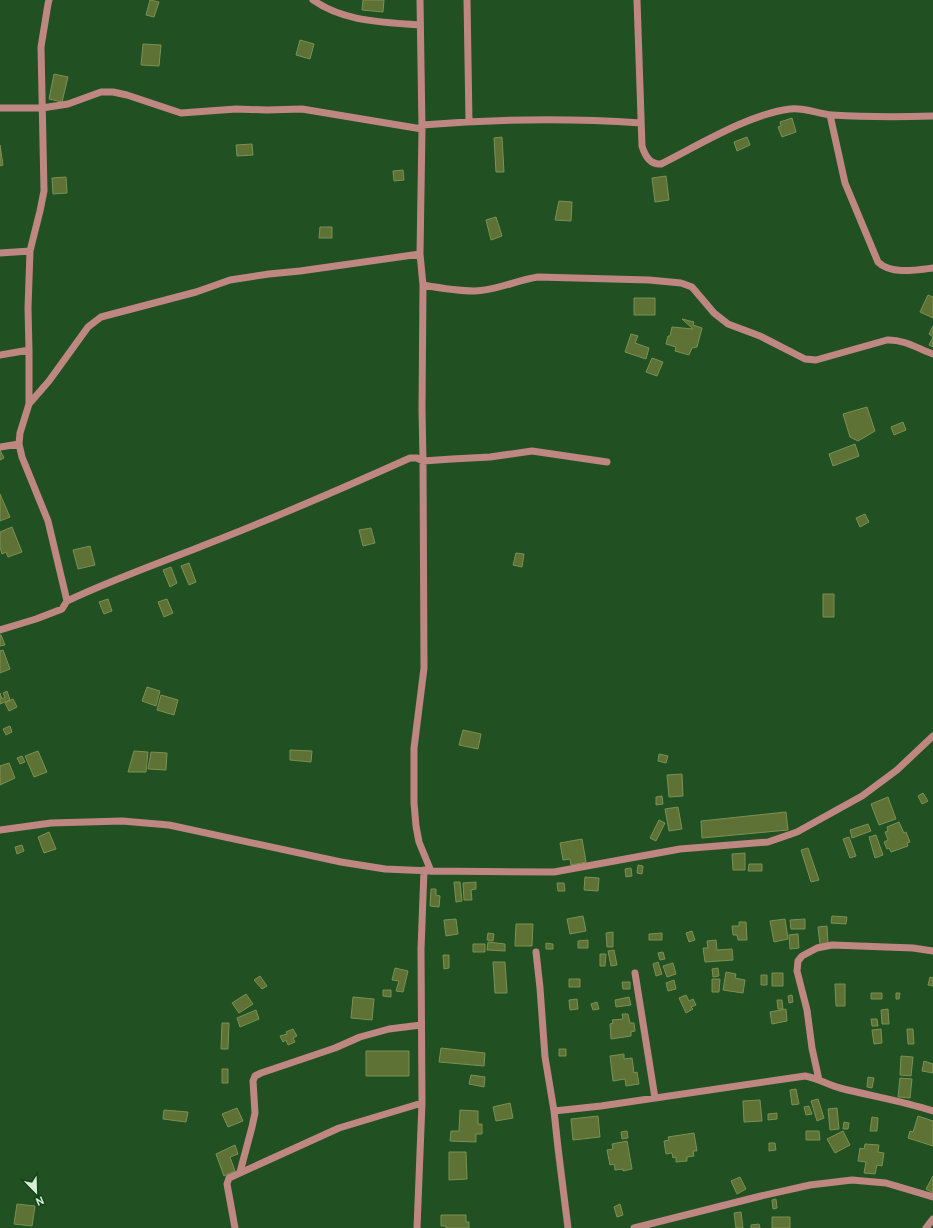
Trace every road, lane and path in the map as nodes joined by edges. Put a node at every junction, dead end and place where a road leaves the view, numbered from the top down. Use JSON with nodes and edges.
{"nodes":[{"id":1,"x":50,"y":0,"type":"edge"},
{"id":2,"x":313,"y":0,"type":"edge"},
{"id":3,"x":420,"y":0,"type":"edge"},
{"id":4,"x":467,"y":0,"type":"edge"},
{"id":5,"x":637,"y":0,"type":"edge"},
{"id":6,"x":419,"y":26,"type":"junction"},
{"id":7,"x":0,"y":108,"type":"edge"},
{"id":8,"x":42,"y":108,"type":"junction"},
{"id":9,"x":830,"y":115,"type":"junction"},
{"id":10,"x":933,"y":116,"type":"edge"},
{"id":11,"x":469,"y":121,"type":"junction"},
{"id":12,"x":641,"y":123,"type":"junction"},
{"id":13,"x":422,"y":127,"type":"junction"},
{"id":14,"x":30,"y":251,"type":"junction"},
{"id":15,"x":0,"y":253,"type":"edge"},
{"id":16,"x":420,"y":254,"type":"junction"},
{"id":17,"x":933,"y":268,"type":"edge"},
{"id":18,"x":423,"y":286,"type":"junction"},
{"id":19,"x":29,"y":350,"type":"junction"},
{"id":20,"x":933,"y":354,"type":"edge"},
{"id":21,"x":0,"y":355,"type":"edge"},
{"id":22,"x":28,"y":404,"type":"junction"},
{"id":23,"x":19,"y":444,"type":"junction"},
{"id":24,"x":0,"y":447,"type":"edge"},
{"id":25,"x":424,"y":461,"type":"junction"},
{"id":26,"x":608,"y":462,"type":"dead end"},
{"id":27,"x":67,"y":601,"type":"junction"},
{"id":28,"x":0,"y":630,"type":"edge"},
{"id":29,"x":933,"y":736,"type":"edge"},
{"id":30,"x":0,"y":830,"type":"edge"},
{"id":31,"x":428,"y":870,"type":"junction"},
{"id":32,"x":933,"y":951,"type":"edge"},
{"id":33,"x":536,"y":952,"type":"dead end"},
{"id":34,"x":635,"y":973,"type":"dead end"},
{"id":35,"x":421,"y":1025,"type":"junction"},
{"id":36,"x":820,"y":1080,"type":"junction"},
{"id":37,"x":654,"y":1098,"type":"junction"},
{"id":38,"x":422,"y":1103,"type":"junction"},
{"id":39,"x":554,"y":1111,"type":"junction"},
{"id":40,"x":933,"y":1111,"type":"edge"},
{"id":41,"x":240,"y":1172,"type":"junction"},
{"id":42,"x":933,"y":1197,"type":"edge"},
{"id":43,"x":933,"y":1219,"type":"edge"},
{"id":44,"x":235,"y":1228,"type":"edge"},
{"id":45,"x":417,"y":1228,"type":"edge"},
{"id":46,"x":568,"y":1228,"type":"edge"},
{"id":47,"x":634,"y":1228,"type":"edge"},
{"id":48,"x":926,"y":1228,"type":"edge"}],
"edges":[{"from":1,"to":8,"type":"street"},
{"from":2,"to":6,"type":"street"},
{"from":3,"to":6,"type":"street"},
{"from":4,"to":11,"type":"street"},
{"from":5,"to":12,"type":"street"},
{"from":6,"to":13,"type":"street"},
{"from":7,"to":8,"type":"street"},
{"from":8,"to":13,"type":"street"},
{"from":8,"to":14,"type":"street"},
{"from":9,"to":10,"type":"street"},
{"from":9,"to":12,"type":"street"},
{"from":9,"to":17,"type":"street"},
{"from":11,"to":12,"type":"street"},
{"from":11,"to":13,"type":"street"},
{"from":13,"to":16,"type":"street"},
{"from":14,"to":15,"type":"street"},
{"from":14,"to":19,"type":"street"},
{"from":16,"to":18,"type":"street"},
{"from":16,"to":22,"type":"street"},
{"from":18,"to":20,"type":"street"},
{"from":18,"to":25,"type":"street"},
{"from":19,"to":21,"type":"street"},
{"from":19,"to":22,"type":"street"},
{"from":22,"to":23,"type":"street"},
{"from":23,"to":24,"type":"street"},
{"from":23,"to":27,"type":"street"},
{"from":25,"to":26,"type":"street"},
{"from":25,"to":27,"type":"street"},
{"from":25,"to":31,"type":"street"},
{"from":27,"to":28,"type":"street"},
{"from":29,"to":31,"type":"street"},
{"from":30,"to":31,"type":"street"},
{"from":31,"to":35,"type":"street"},
{"from":32,"to":36,"type":"street"},
{"from":33,"to":39,"type":"street"},
{"from":34,"to":37,"type":"street"},
{"from":35,"to":38,"type":"street"},
{"from":35,"to":41,"type":"street"},
{"from":36,"to":37,"type":"street"},
{"from":36,"to":40,"type":"street"},
{"from":37,"to":39,"type":"street"},
{"from":38,"to":41,"type":"street"},
{"from":38,"to":45,"type":"street"},
{"from":39,"to":46,"type":"street"},
{"from":41,"to":44,"type":"street"},
{"from":42,"to":47,"type":"street"},
{"from":43,"to":48,"type":"street"}]}
